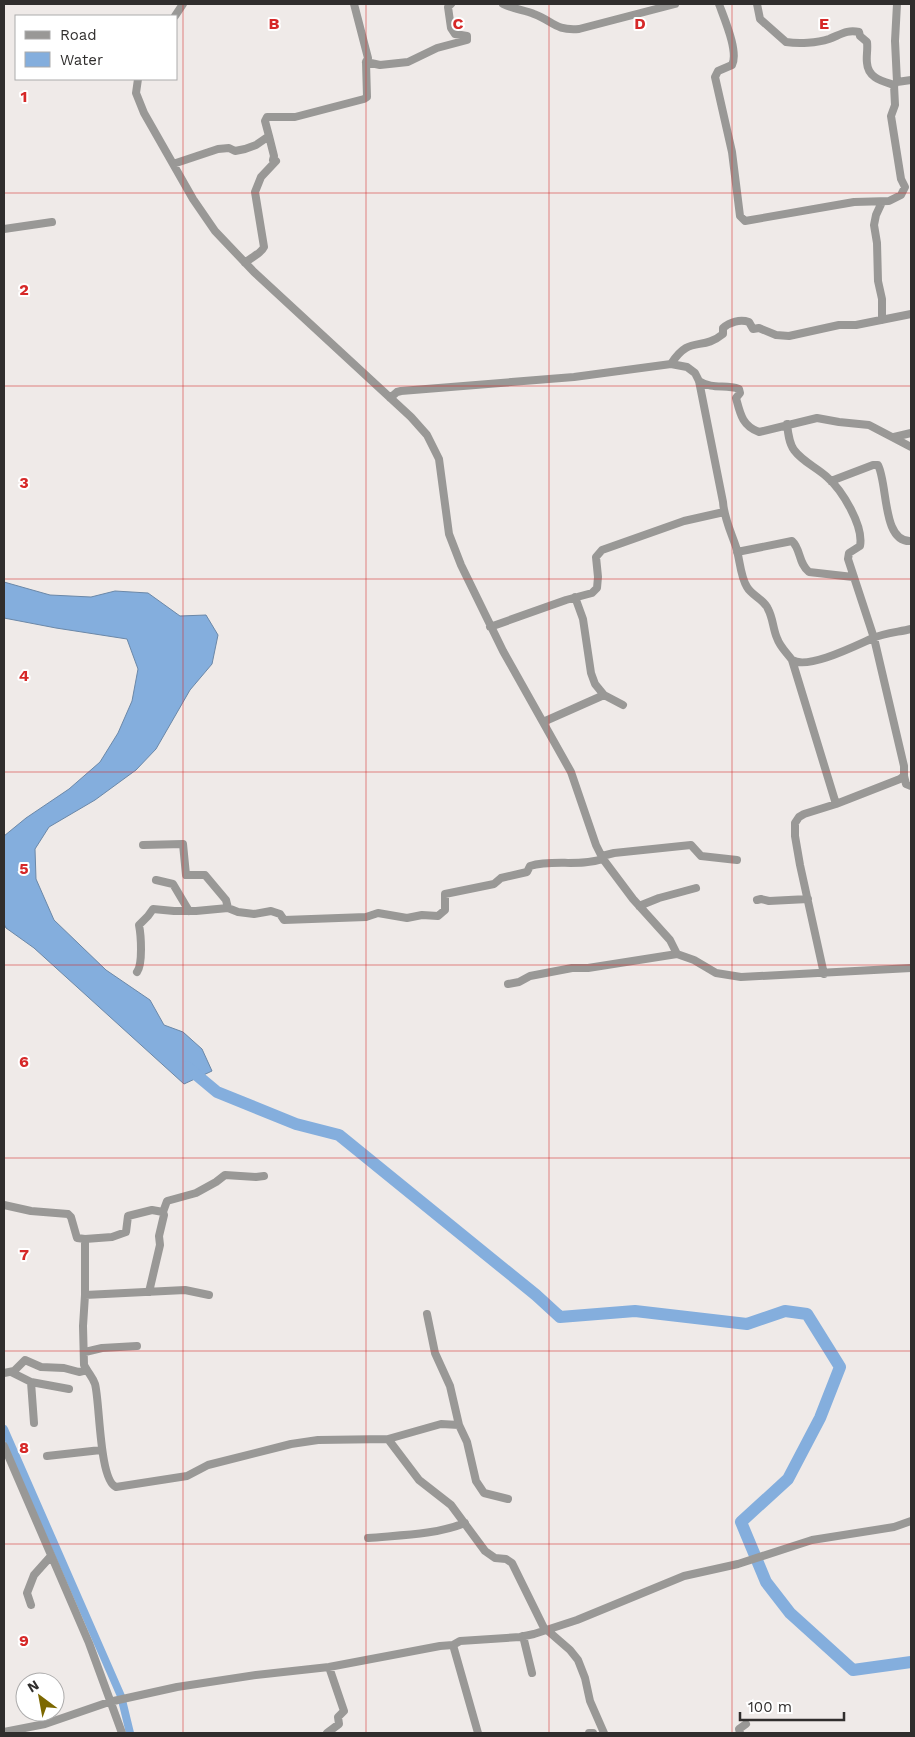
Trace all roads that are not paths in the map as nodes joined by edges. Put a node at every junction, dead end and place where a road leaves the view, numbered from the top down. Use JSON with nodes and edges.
{"nodes":[{"id":1,"x":183,"y":4,"type":"edge"},
{"id":2,"x":354,"y":4,"type":"edge"},
{"id":3,"x":451,"y":4,"type":"edge"},
{"id":4,"x":503,"y":4,"type":"edge"},
{"id":5,"x":675,"y":4,"type":"edge"},
{"id":6,"x":719,"y":4,"type":"edge"},
{"id":7,"x":757,"y":4,"type":"edge"},
{"id":8,"x":897,"y":4,"type":"edge"},
{"id":9,"x":177,"y":15,"type":"edge"},
{"id":10,"x":366,"y":62,"type":"junction"},
{"id":11,"x":138,"y":80,"type":"edge"},
{"id":12,"x":911,"y":80,"type":"edge"},
{"id":13,"x":896,"y":83,"type":"junction"},
{"id":14,"x":269,"y":136,"type":"junction"},
{"id":15,"x":177,"y":163,"type":"junction"},
{"id":16,"x":882,"y":202,"type":"junction"},
{"id":17,"x":52,"y":222,"type":"dead end"},
{"id":18,"x":4,"y":229,"type":"edge"},
{"id":19,"x":248,"y":261,"type":"junction"},
{"id":20,"x":911,"y":314,"type":"edge"},
{"id":21,"x":882,"y":320,"type":"junction"},
{"id":22,"x":671,"y":364,"type":"junction"},
{"id":23,"x":699,"y":381,"type":"junction"},
{"id":24,"x":393,"y":396,"type":"junction"},
{"id":25,"x":787,"y":424,"type":"junction"},
{"id":26,"x":911,"y":433,"type":"edge"},
{"id":27,"x":894,"y":437,"type":"junction"},
{"id":28,"x":911,"y":446,"type":"edge"},
{"id":29,"x":831,"y":481,"type":"junction"},
{"id":30,"x":724,"y":512,"type":"junction"},
{"id":31,"x":911,"y":541,"type":"edge"},
{"id":32,"x":737,"y":552,"type":"junction"},
{"id":33,"x":853,"y":577,"type":"junction"},
{"id":34,"x":575,"y":597,"type":"junction"},
{"id":35,"x":493,"y":625,"type":"junction"},
{"id":36,"x":911,"y":629,"type":"edge"},
{"id":37,"x":874,"y":638,"type":"junction"},
{"id":38,"x":792,"y":660,"type":"junction"},
{"id":39,"x":604,"y":696,"type":"junction"},
{"id":40,"x":623,"y":705,"type":"dead end"},
{"id":41,"x":545,"y":721,"type":"junction"},
{"id":42,"x":904,"y":776,"type":"junction"},
{"id":43,"x":911,"y":786,"type":"edge"},
{"id":44,"x":836,"y":804,"type":"junction"},
{"id":45,"x":143,"y":845,"type":"dead end"},
{"id":46,"x":605,"y":856,"type":"junction"},
{"id":47,"x":737,"y":860,"type":"dead end"},
{"id":48,"x":156,"y":880,"type":"dead end"},
{"id":49,"x":696,"y":888,"type":"dead end"},
{"id":50,"x":808,"y":899,"type":"junction"},
{"id":51,"x":757,"y":900,"type":"dead end"},
{"id":52,"x":642,"y":905,"type":"junction"},
{"id":53,"x":228,"y":908,"type":"junction"},
{"id":54,"x":190,"y":911,"type":"junction"},
{"id":55,"x":676,"y":954,"type":"junction"},
{"id":56,"x":911,"y":968,"type":"edge"},
{"id":57,"x":823,"y":970,"type":"junction"},
{"id":58,"x":136,"y":972,"type":"dead end"},
{"id":59,"x":508,"y":984,"type":"dead end"},
{"id":60,"x":264,"y":1176,"type":"dead end"},
{"id":61,"x":4,"y":1206,"type":"edge"},
{"id":62,"x":163,"y":1212,"type":"junction"},
{"id":63,"x":85,"y":1239,"type":"junction"},
{"id":64,"x":149,"y":1292,"type":"junction"},
{"id":65,"x":85,"y":1295,"type":"junction"},
{"id":66,"x":209,"y":1295,"type":"dead end"},
{"id":67,"x":427,"y":1314,"type":"dead end"},
{"id":68,"x":137,"y":1346,"type":"dead end"},
{"id":69,"x":85,"y":1352,"type":"junction"},
{"id":70,"x":87,"y":1370,"type":"junction"},
{"id":71,"x":8,"y":1372,"type":"edge"},
{"id":72,"x":31,"y":1382,"type":"junction"},
{"id":73,"x":69,"y":1389,"type":"dead end"},
{"id":74,"x":34,"y":1423,"type":"dead end"},
{"id":75,"x":459,"y":1424,"type":"junction"},
{"id":76,"x":388,"y":1439,"type":"junction"},
{"id":77,"x":4,"y":1446,"type":"edge"},
{"id":78,"x":101,"y":1450,"type":"junction"},
{"id":79,"x":46,"y":1456,"type":"dead end"},
{"id":80,"x":508,"y":1499,"type":"dead end"},
{"id":81,"x":911,"y":1521,"type":"edge"},
{"id":82,"x":465,"y":1523,"type":"junction"},
{"id":83,"x":368,"y":1538,"type":"dead end"},
{"id":84,"x":51,"y":1556,"type":"junction"},
{"id":85,"x":31,"y":1605,"type":"dead end"},
{"id":86,"x":546,"y":1630,"type":"junction"},
{"id":87,"x":523,"y":1636,"type":"junction"},
{"id":88,"x":453,"y":1645,"type":"junction"},
{"id":89,"x":329,"y":1667,"type":"junction"},
{"id":90,"x":532,"y":1673,"type":"dead end"},
{"id":91,"x":113,"y":1701,"type":"junction"},
{"id":92,"x":746,"y":1724,"type":"dead end"},
{"id":93,"x":4,"y":1732,"type":"edge"},
{"id":94,"x":122,"y":1733,"type":"edge"},
{"id":95,"x":327,"y":1733,"type":"edge"},
{"id":96,"x":478,"y":1733,"type":"edge"},
{"id":97,"x":589,"y":1733,"type":"edge"},
{"id":98,"x":594,"y":1733,"type":"edge"},
{"id":99,"x":604,"y":1733,"type":"edge"},
{"id":100,"x":740,"y":1733,"type":"edge"}],
"edges":[{"from":1,"to":9,"type":"street"},
{"from":2,"to":10,"type":"street"},
{"from":3,"to":10,"type":"street"},
{"from":4,"to":5,"type":"street"},
{"from":6,"to":16,"type":"street"},
{"from":7,"to":13,"type":"street"},
{"from":8,"to":13,"type":"street"},
{"from":10,"to":14,"type":"street"},
{"from":11,"to":15,"type":"street"},
{"from":12,"to":13,"type":"street"},
{"from":13,"to":16,"type":"street"},
{"from":14,"to":15,"type":"street"},
{"from":14,"to":19,"type":"street"},
{"from":15,"to":19,"type":"street"},
{"from":16,"to":21,"type":"street"},
{"from":17,"to":18,"type":"street"},
{"from":19,"to":24,"type":"street"},
{"from":20,"to":21,"type":"street"},
{"from":21,"to":22,"type":"street"},
{"from":22,"to":23,"type":"street"},
{"from":22,"to":24,"type":"street"},
{"from":23,"to":25,"type":"street"},
{"from":23,"to":30,"type":"street"},
{"from":24,"to":35,"type":"street"},
{"from":25,"to":27,"type":"street"},
{"from":25,"to":29,"type":"street"},
{"from":26,"to":27,"type":"street"},
{"from":27,"to":28,"type":"street"},
{"from":29,"to":31,"type":"street"},
{"from":29,"to":33,"type":"street"},
{"from":30,"to":32,"type":"street"},
{"from":30,"to":34,"type":"street"},
{"from":32,"to":33,"type":"street"},
{"from":32,"to":38,"type":"street"},
{"from":33,"to":37,"type":"street"},
{"from":34,"to":35,"type":"street"},
{"from":34,"to":39,"type":"street"},
{"from":35,"to":41,"type":"street"},
{"from":36,"to":37,"type":"street"},
{"from":37,"to":38,"type":"street"},
{"from":37,"to":42,"type":"street"},
{"from":38,"to":44,"type":"street"},
{"from":39,"to":40,"type":"street"},
{"from":39,"to":41,"type":"street"},
{"from":41,"to":46,"type":"street"},
{"from":42,"to":43,"type":"street"},
{"from":42,"to":44,"type":"street"},
{"from":44,"to":50,"type":"street"},
{"from":45,"to":53,"type":"street"},
{"from":46,"to":47,"type":"street"},
{"from":46,"to":52,"type":"street"},
{"from":46,"to":53,"type":"street"},
{"from":48,"to":54,"type":"street"},
{"from":49,"to":52,"type":"street"},
{"from":50,"to":51,"type":"street"},
{"from":50,"to":57,"type":"street"},
{"from":52,"to":55,"type":"street"},
{"from":53,"to":54,"type":"street"},
{"from":54,"to":58,"type":"street"},
{"from":55,"to":57,"type":"street"},
{"from":55,"to":59,"type":"street"},
{"from":56,"to":57,"type":"street"},
{"from":60,"to":62,"type":"street"},
{"from":61,"to":63,"type":"street"},
{"from":62,"to":63,"type":"street"},
{"from":62,"to":64,"type":"street"},
{"from":63,"to":65,"type":"street"},
{"from":64,"to":65,"type":"street"},
{"from":64,"to":66,"type":"street"},
{"from":65,"to":69,"type":"street"},
{"from":67,"to":75,"type":"street"},
{"from":68,"to":69,"type":"street"},
{"from":69,"to":70,"type":"street"},
{"from":70,"to":71,"type":"street"},
{"from":70,"to":78,"type":"street"},
{"from":71,"to":72,"type":"street"},
{"from":72,"to":73,"type":"street"},
{"from":72,"to":74,"type":"street"},
{"from":75,"to":76,"type":"street"},
{"from":75,"to":80,"type":"street"},
{"from":76,"to":78,"type":"street"},
{"from":76,"to":82,"type":"street"},
{"from":77,"to":84,"type":"street"},
{"from":78,"to":79,"type":"street"},
{"from":81,"to":86,"type":"street"},
{"from":82,"to":83,"type":"street"},
{"from":82,"to":86,"type":"street"},
{"from":84,"to":85,"type":"street"},
{"from":84,"to":91,"type":"street"},
{"from":86,"to":87,"type":"street"},
{"from":86,"to":99,"type":"street"},
{"from":87,"to":88,"type":"street"},
{"from":87,"to":90,"type":"street"},
{"from":88,"to":89,"type":"street"},
{"from":88,"to":96,"type":"street"},
{"from":89,"to":91,"type":"street"},
{"from":89,"to":95,"type":"street"},
{"from":91,"to":93,"type":"street"},
{"from":91,"to":94,"type":"street"},
{"from":92,"to":100,"type":"street"},
{"from":97,"to":98,"type":"street"}]}
